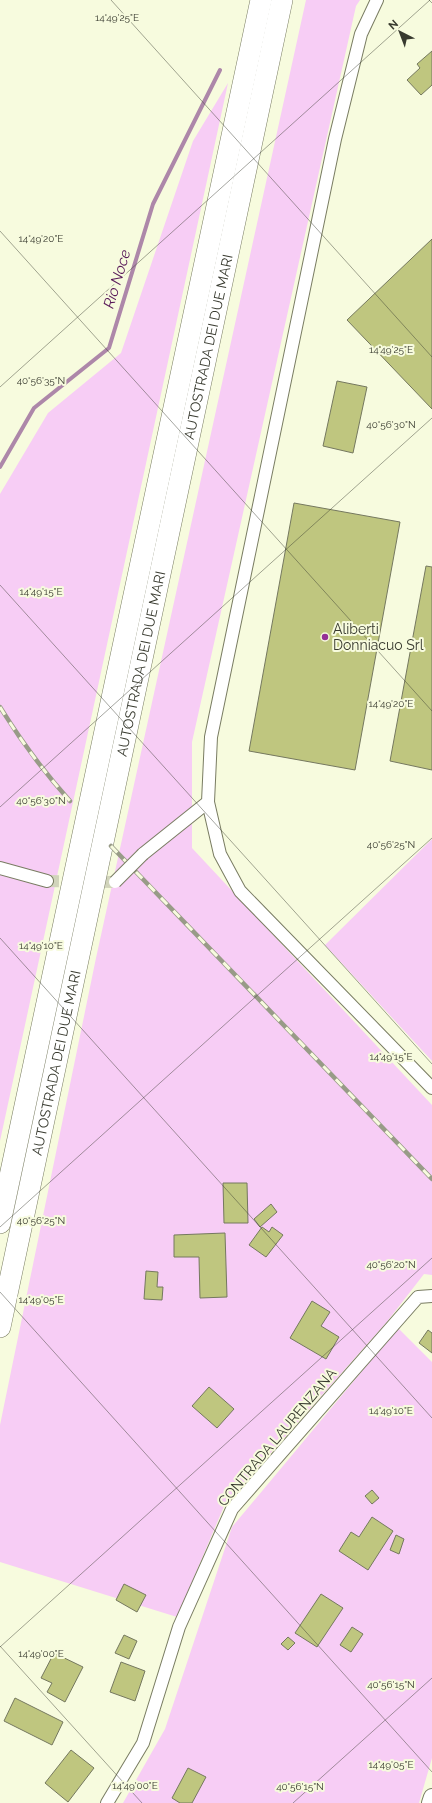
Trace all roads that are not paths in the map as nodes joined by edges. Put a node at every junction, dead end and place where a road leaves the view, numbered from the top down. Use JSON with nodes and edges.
{"nodes":[{"id":1,"x":261,"y":0,"type":"edge"},
{"id":2,"x":282,"y":0,"type":"edge"},
{"id":3,"x":377,"y":0,"type":"edge"},
{"id":4,"x":208,"y":802,"type":"junction"},
{"id":5,"x":0,"y":868,"type":"edge"},
{"id":6,"x":47,"y":881,"type":"tunnel mouth"},
{"id":7,"x":115,"y":882,"type":"dead end"},
{"id":8,"x":432,"y":1088,"type":"edge"},
{"id":9,"x":0,"y":1224,"type":"edge"},
{"id":10,"x":432,"y":1296,"type":"edge"},
{"id":11,"x":0,"y":1327,"type":"edge"},
{"id":12,"x":432,"y":1797,"type":"edge"},
{"id":13,"x":107,"y":1803,"type":"edge"},
{"id":14,"x":430,"y":1803,"type":"edge"}],
"edges":[{"from":1,"to":9,"type":"highway","name":"AUTOSTRADA DEI DUE MARI"},
{"from":2,"to":11,"type":"highway","name":"AUTOSTRADA DEI DUE MARI"},
{"from":3,"to":4,"type":"street"},
{"from":4,"to":7,"type":"street","bridge":true},
{"from":4,"to":8,"type":"street"},
{"from":5,"to":6,"type":"street"},
{"from":10,"to":13,"type":"street","name":"CONTRADA LAURENZANA"},
{"from":12,"to":14,"type":"main road"}]}
